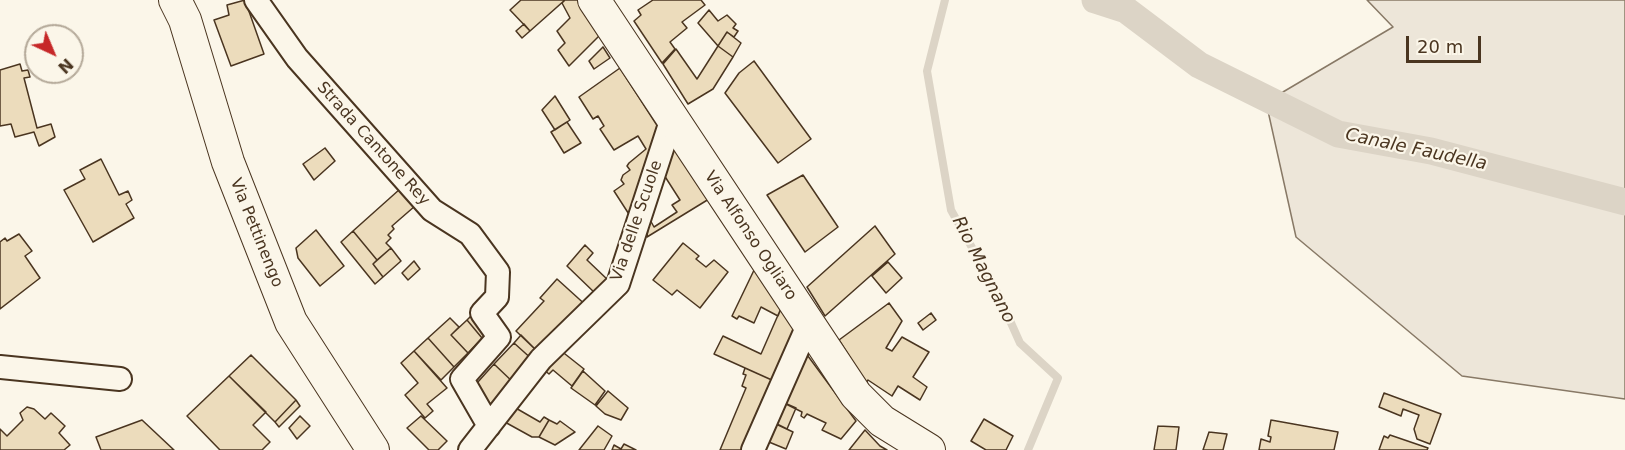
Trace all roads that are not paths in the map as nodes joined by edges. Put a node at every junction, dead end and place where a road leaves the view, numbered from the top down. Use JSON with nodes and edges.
{"nodes":[{"id":1,"x":175,"y":0,"type":"edge"},
{"id":2,"x":256,"y":0,"type":"edge"},
{"id":3,"x":594,"y":0,"type":"edge"},
{"id":4,"x":672,"y":118,"type":"junction"},
{"id":5,"x":809,"y":323,"type":"junction"},
{"id":6,"x":0,"y":367,"type":"edge"},
{"id":7,"x":120,"y":379,"type":"dead end"},
{"id":8,"x":489,"y":426,"type":"junction"},
{"id":9,"x":373,"y":450,"type":"edge"},
{"id":10,"x":470,"y":450,"type":"edge"},
{"id":11,"x":753,"y":450,"type":"edge"},
{"id":12,"x":929,"y":450,"type":"edge"}],
"edges":[{"from":1,"to":9,"type":"main road","name":"Via Pettinengo"},
{"from":2,"to":8,"type":"street","name":"Strada Cantone Rey"},
{"from":3,"to":4,"type":"main road","name":"Via Alfonso Ogliaro"},
{"from":4,"to":5,"type":"main road","name":"Via Alfonso Ogliaro"},
{"from":4,"to":8,"type":"street","name":"Via delle Scuole"},
{"from":5,"to":11,"type":"street"},
{"from":5,"to":12,"type":"main road","name":"Via Alfonso Ogliaro"},
{"from":6,"to":7,"type":"street"},
{"from":8,"to":10,"type":"street","name":"Via delle Scuole"}]}
